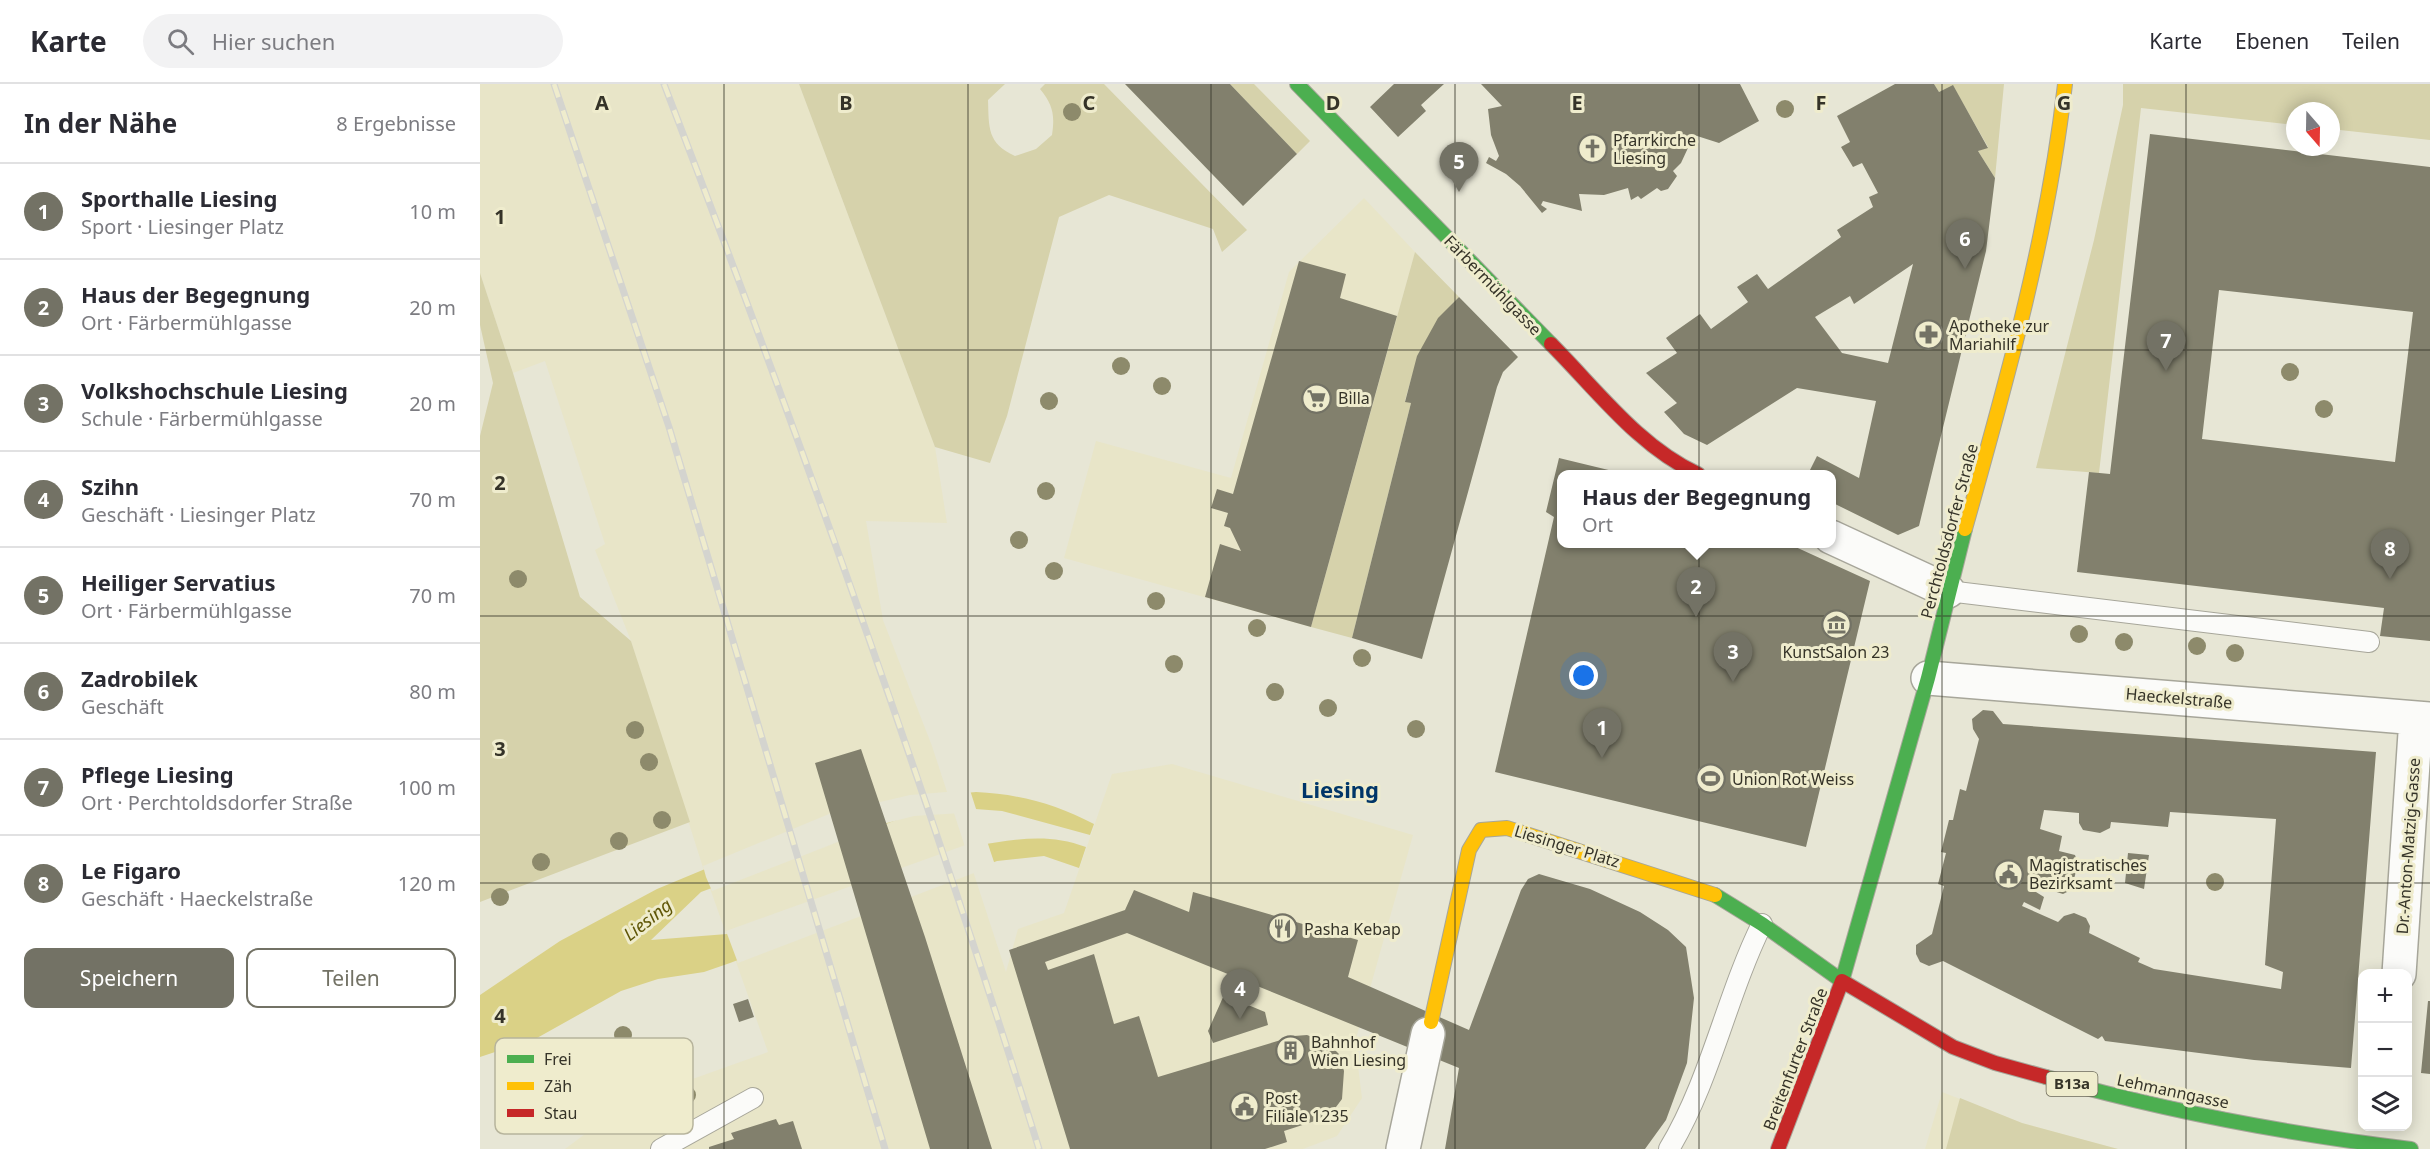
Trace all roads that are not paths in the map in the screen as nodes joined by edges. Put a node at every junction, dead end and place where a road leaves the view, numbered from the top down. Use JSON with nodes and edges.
{"nodes":[{"id":1,"x":1297,"y":84,"type":"edge"},
{"id":2,"x":2065,"y":84,"type":"edge"},
{"id":3,"x":1689,"y":470,"type":"edge"},
{"id":4,"x":1836,"y":539,"type":"edge"},
{"id":5,"x":1948,"y":591,"type":"junction"},
{"id":6,"x":2369,"y":642,"type":"dead end"},
{"id":7,"x":1928,"y":678,"type":"junction"},
{"id":8,"x":2423,"y":718,"type":"edge"},
{"id":9,"x":1761,"y":924,"type":"junction"},
{"id":10,"x":2399,"y":969,"type":"edge"},
{"id":11,"x":1842,"y":981,"type":"junction"},
{"id":12,"x":1430,"y":1028,"type":"joint"},
{"id":13,"x":753,"y":1098,"type":"dead end"},
{"id":14,"x":693,"y":1131,"type":"edge"},
{"id":15,"x":687,"y":1134,"type":"edge"},
{"id":16,"x":2396,"y":1140,"type":"edge"},
{"id":17,"x":660,"y":1149,"type":"edge"},
{"id":18,"x":1403,"y":1149,"type":"edge"},
{"id":19,"x":1669,"y":1149,"type":"edge"},
{"id":20,"x":1778,"y":1149,"type":"edge"}],
"edges":[{"from":1,"to":3,"type":"main road","name":"Färbermühlgasse"},
{"from":2,"to":5,"type":"main road","name":"Perchtoldsdorfer Straße"},
{"from":4,"to":5,"type":"street"},
{"from":5,"to":6,"type":"lane"},
{"from":5,"to":7,"type":"main road","name":"Perchtoldsdorfer Straße"},
{"from":7,"to":8,"type":"street","name":"Haeckelstraße"},
{"from":7,"to":11,"type":"main road","name":"Perchtoldsdorfer Straße"},
{"from":8,"to":10,"type":"street","name":"Dr.-Anton-Matzig-Gasse"},
{"from":9,"to":11,"type":"main road","name":"Liesinger Platz"},
{"from":9,"to":12,"type":"main road","name":"Liesinger Platz"},
{"from":9,"to":19,"type":"lane"},
{"from":11,"to":16,"type":"main road","name":"Lehmanngasse","number":"B13a"},
{"from":11,"to":20,"type":"main road","name":"Breitenfurter Straße"},
{"from":12,"to":18,"type":"street","name":"Liesinger Platz"},
{"from":13,"to":14,"type":"lane"},
{"from":15,"to":17,"type":"lane"}]}
